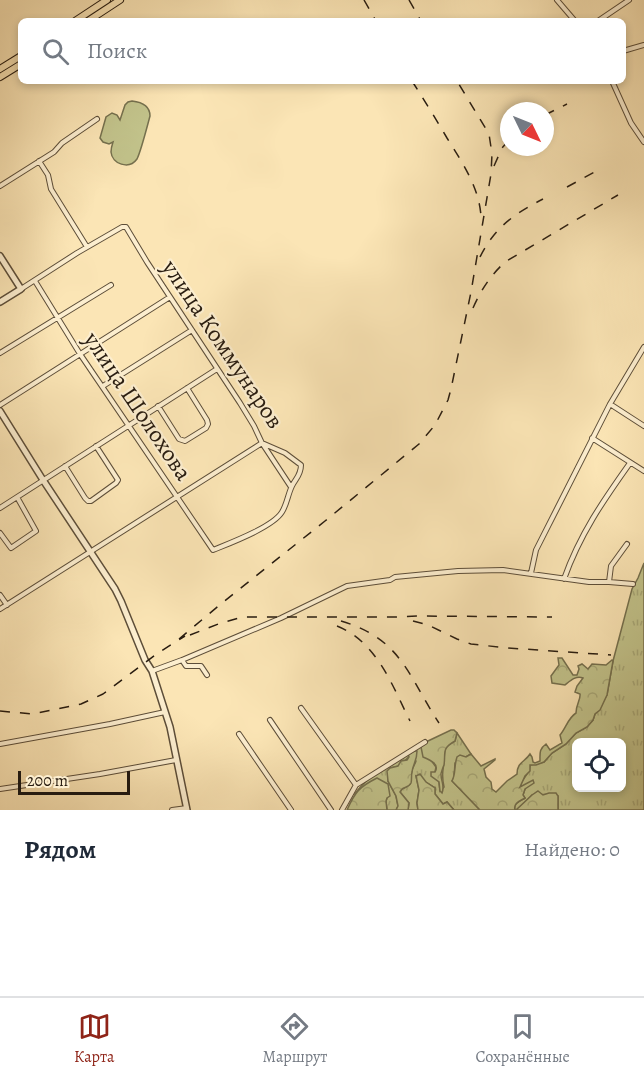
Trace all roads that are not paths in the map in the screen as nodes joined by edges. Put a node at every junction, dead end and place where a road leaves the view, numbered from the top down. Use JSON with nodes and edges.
{"nodes":[{"id":1,"x":107,"y":0,"type":"edge"},
{"id":2,"x":120,"y":0,"type":"edge"},
{"id":3,"x":557,"y":0,"type":"edge"},
{"id":4,"x":629,"y":0,"type":"edge"},
{"id":5,"x":80,"y":18,"type":"edge"},
{"id":6,"x":93,"y":18,"type":"edge"},
{"id":7,"x":572,"y":18,"type":"edge"},
{"id":8,"x":602,"y":18,"type":"edge"},
{"id":9,"x":644,"y":45,"type":"edge"},
{"id":10,"x":626,"y":50,"type":"edge"},
{"id":11,"x":18,"y":58,"type":"edge"},
{"id":12,"x":18,"y":66,"type":"edge"},
{"id":13,"x":0,"y":69,"type":"edge"},
{"id":14,"x":0,"y":77,"type":"edge"},
{"id":15,"x":613,"y":84,"type":"edge"},
{"id":16,"x":97,"y":119,"type":"dead end"},
{"id":17,"x":644,"y":142,"type":"edge"},
{"id":18,"x":39,"y":161,"type":"junction"},
{"id":19,"x":0,"y":186,"type":"edge"},
{"id":20,"x":87,"y":247,"type":"junction"},
{"id":21,"x":0,"y":256,"type":"edge"},
{"id":22,"x":35,"y":280,"type":"junction"},
{"id":23,"x":111,"y":285,"type":"dead end"},
{"id":24,"x":21,"y":289,"type":"junction"},
{"id":25,"x":170,"y":297,"type":"junction"},
{"id":26,"x":0,"y":302,"type":"edge"},
{"id":27,"x":58,"y":318,"type":"junction"},
{"id":28,"x":192,"y":330,"type":"junction"},
{"id":29,"x":644,"y":347,"type":"edge"},
{"id":30,"x":0,"y":353,"type":"edge"},
{"id":31,"x":80,"y":354,"type":"junction"},
{"id":32,"x":217,"y":369,"type":"junction"},
{"id":33,"x":103,"y":386,"type":"junction"},
{"id":34,"x":187,"y":388,"type":"junction"},
{"id":35,"x":610,"y":404,"type":"junction"},
{"id":36,"x":0,"y":405,"type":"edge"},
{"id":37,"x":158,"y":406,"type":"junction"},
{"id":38,"x":0,"y":411,"type":"edge"},
{"id":39,"x":129,"y":425,"type":"junction"},
{"id":40,"x":644,"y":426,"type":"edge"},
{"id":41,"x":592,"y":438,"type":"junction"},
{"id":42,"x":262,"y":442,"type":"junction"},
{"id":43,"x":96,"y":446,"type":"junction"},
{"id":44,"x":630,"y":463,"type":"junction"},
{"id":45,"x":65,"y":466,"type":"junction"},
{"id":46,"x":644,"y":471,"type":"edge"},
{"id":47,"x":43,"y":480,"type":"junction"},
{"id":48,"x":291,"y":487,"type":"junction"},
{"id":49,"x":17,"y":497,"type":"junction"},
{"id":50,"x":177,"y":497,"type":"junction"},
{"id":51,"x":0,"y":508,"type":"edge"},
{"id":52,"x":0,"y":533,"type":"edge"},
{"id":53,"x":627,"y":544,"type":"dead end"},
{"id":54,"x":89,"y":552,"type":"junction"},
{"id":55,"x":531,"y":573,"type":"junction"},
{"id":56,"x":564,"y":579,"type":"junction"},
{"id":57,"x":609,"y":582,"type":"junction"},
{"id":58,"x":633,"y":584,"type":"dead end"},
{"id":59,"x":0,"y":595,"type":"edge"},
{"id":60,"x":7,"y":605,"type":"junction"},
{"id":61,"x":0,"y":609,"type":"edge"},
{"id":62,"x":182,"y":660,"type":"junction"},
{"id":63,"x":152,"y":670,"type":"junction"},
{"id":64,"x":207,"y":675,"type":"dead end"},
{"id":65,"x":301,"y":708,"type":"dead end"},
{"id":66,"x":165,"y":712,"type":"junction"},
{"id":67,"x":270,"y":720,"type":"dead end"},
{"id":68,"x":239,"y":734,"type":"dead end"},
{"id":69,"x":425,"y":742,"type":"dead end"},
{"id":70,"x":0,"y":744,"type":"edge"},
{"id":71,"x":176,"y":760,"type":"junction"},
{"id":72,"x":356,"y":785,"type":"junction"},
{"id":73,"x":0,"y":789,"type":"edge"},
{"id":74,"x":187,"y":809,"type":"edge"},
{"id":75,"x":172,"y":810,"type":"edge"},
{"id":76,"x":291,"y":810,"type":"edge"},
{"id":77,"x":331,"y":810,"type":"edge"},
{"id":78,"x":342,"y":810,"type":"edge"}],
"edges":[{"from":1,"to":5,"type":"main road"},
{"from":2,"to":6,"type":"main road"},
{"from":3,"to":7,"type":"street"},
{"from":4,"to":8,"type":"street"},
{"from":9,"to":10,"type":"street"},
{"from":11,"to":13,"type":"main road"},
{"from":12,"to":14,"type":"main road"},
{"from":15,"to":17,"type":"street"},
{"from":16,"to":18,"type":"street"},
{"from":18,"to":19,"type":"street"},
{"from":18,"to":20,"type":"street"},
{"from":20,"to":22,"type":"street"},
{"from":20,"to":25,"type":"street","name":"улица Коммунаров"},
{"from":21,"to":24,"type":"street"},
{"from":22,"to":24,"type":"street"},
{"from":22,"to":27,"type":"street","name":"улица Шолохова"},
{"from":23,"to":27,"type":"street"},
{"from":24,"to":26,"type":"street"},
{"from":25,"to":28,"type":"street","name":"улица Коммунаров"},
{"from":25,"to":31,"type":"street"},
{"from":27,"to":30,"type":"street"},
{"from":27,"to":31,"type":"street","name":"улица Шолохова"},
{"from":28,"to":32,"type":"street","name":"улица Коммунаров"},
{"from":28,"to":33,"type":"street"},
{"from":29,"to":35,"type":"street"},
{"from":31,"to":33,"type":"street","name":"улица Шолохова"},
{"from":31,"to":36,"type":"street"},
{"from":32,"to":34,"type":"street"},
{"from":32,"to":42,"type":"street","name":"улица Коммунаров"},
{"from":33,"to":39,"type":"street","name":"улица Шолохова"},
{"from":34,"to":37,"type":"street"},
{"from":34,"to":37,"type":"street"},
{"from":35,"to":40,"type":"street"},
{"from":35,"to":41,"type":"street"},
{"from":37,"to":39,"type":"street"},
{"from":38,"to":47,"type":"street"},
{"from":39,"to":43,"type":"street"},
{"from":39,"to":50,"type":"street","name":"улица Шолохова"},
{"from":41,"to":44,"type":"street"},
{"from":41,"to":55,"type":"street"},
{"from":42,"to":48,"type":"street"},
{"from":42,"to":48,"type":"street","name":"улица Коммунаров"},
{"from":42,"to":50,"type":"street"},
{"from":43,"to":45,"type":"street"},
{"from":43,"to":45,"type":"street"},
{"from":44,"to":46,"type":"street"},
{"from":44,"to":56,"type":"street"},
{"from":45,"to":47,"type":"street"},
{"from":47,"to":49,"type":"street"},
{"from":47,"to":54,"type":"street"},
{"from":48,"to":50,"type":"street","name":"улица Шолохова"},
{"from":49,"to":51,"type":"street"},
{"from":49,"to":52,"type":"street"},
{"from":50,"to":54,"type":"street"},
{"from":53,"to":57,"type":"street"},
{"from":54,"to":60,"type":"street"},
{"from":54,"to":63,"type":"street"},
{"from":55,"to":56,"type":"street"},
{"from":55,"to":62,"type":"street"},
{"from":56,"to":57,"type":"street"},
{"from":57,"to":58,"type":"street"},
{"from":59,"to":60,"type":"street"},
{"from":60,"to":61,"type":"street"},
{"from":62,"to":63,"type":"street"},
{"from":62,"to":64,"type":"street"},
{"from":63,"to":66,"type":"street"},
{"from":65,"to":72,"type":"street"},
{"from":66,"to":70,"type":"street"},
{"from":66,"to":71,"type":"street"},
{"from":67,"to":77,"type":"street"},
{"from":68,"to":76,"type":"street"},
{"from":69,"to":72,"type":"street"},
{"from":71,"to":73,"type":"street"},
{"from":71,"to":74,"type":"street"},
{"from":72,"to":78,"type":"street"},
{"from":74,"to":75,"type":"street"}]}
